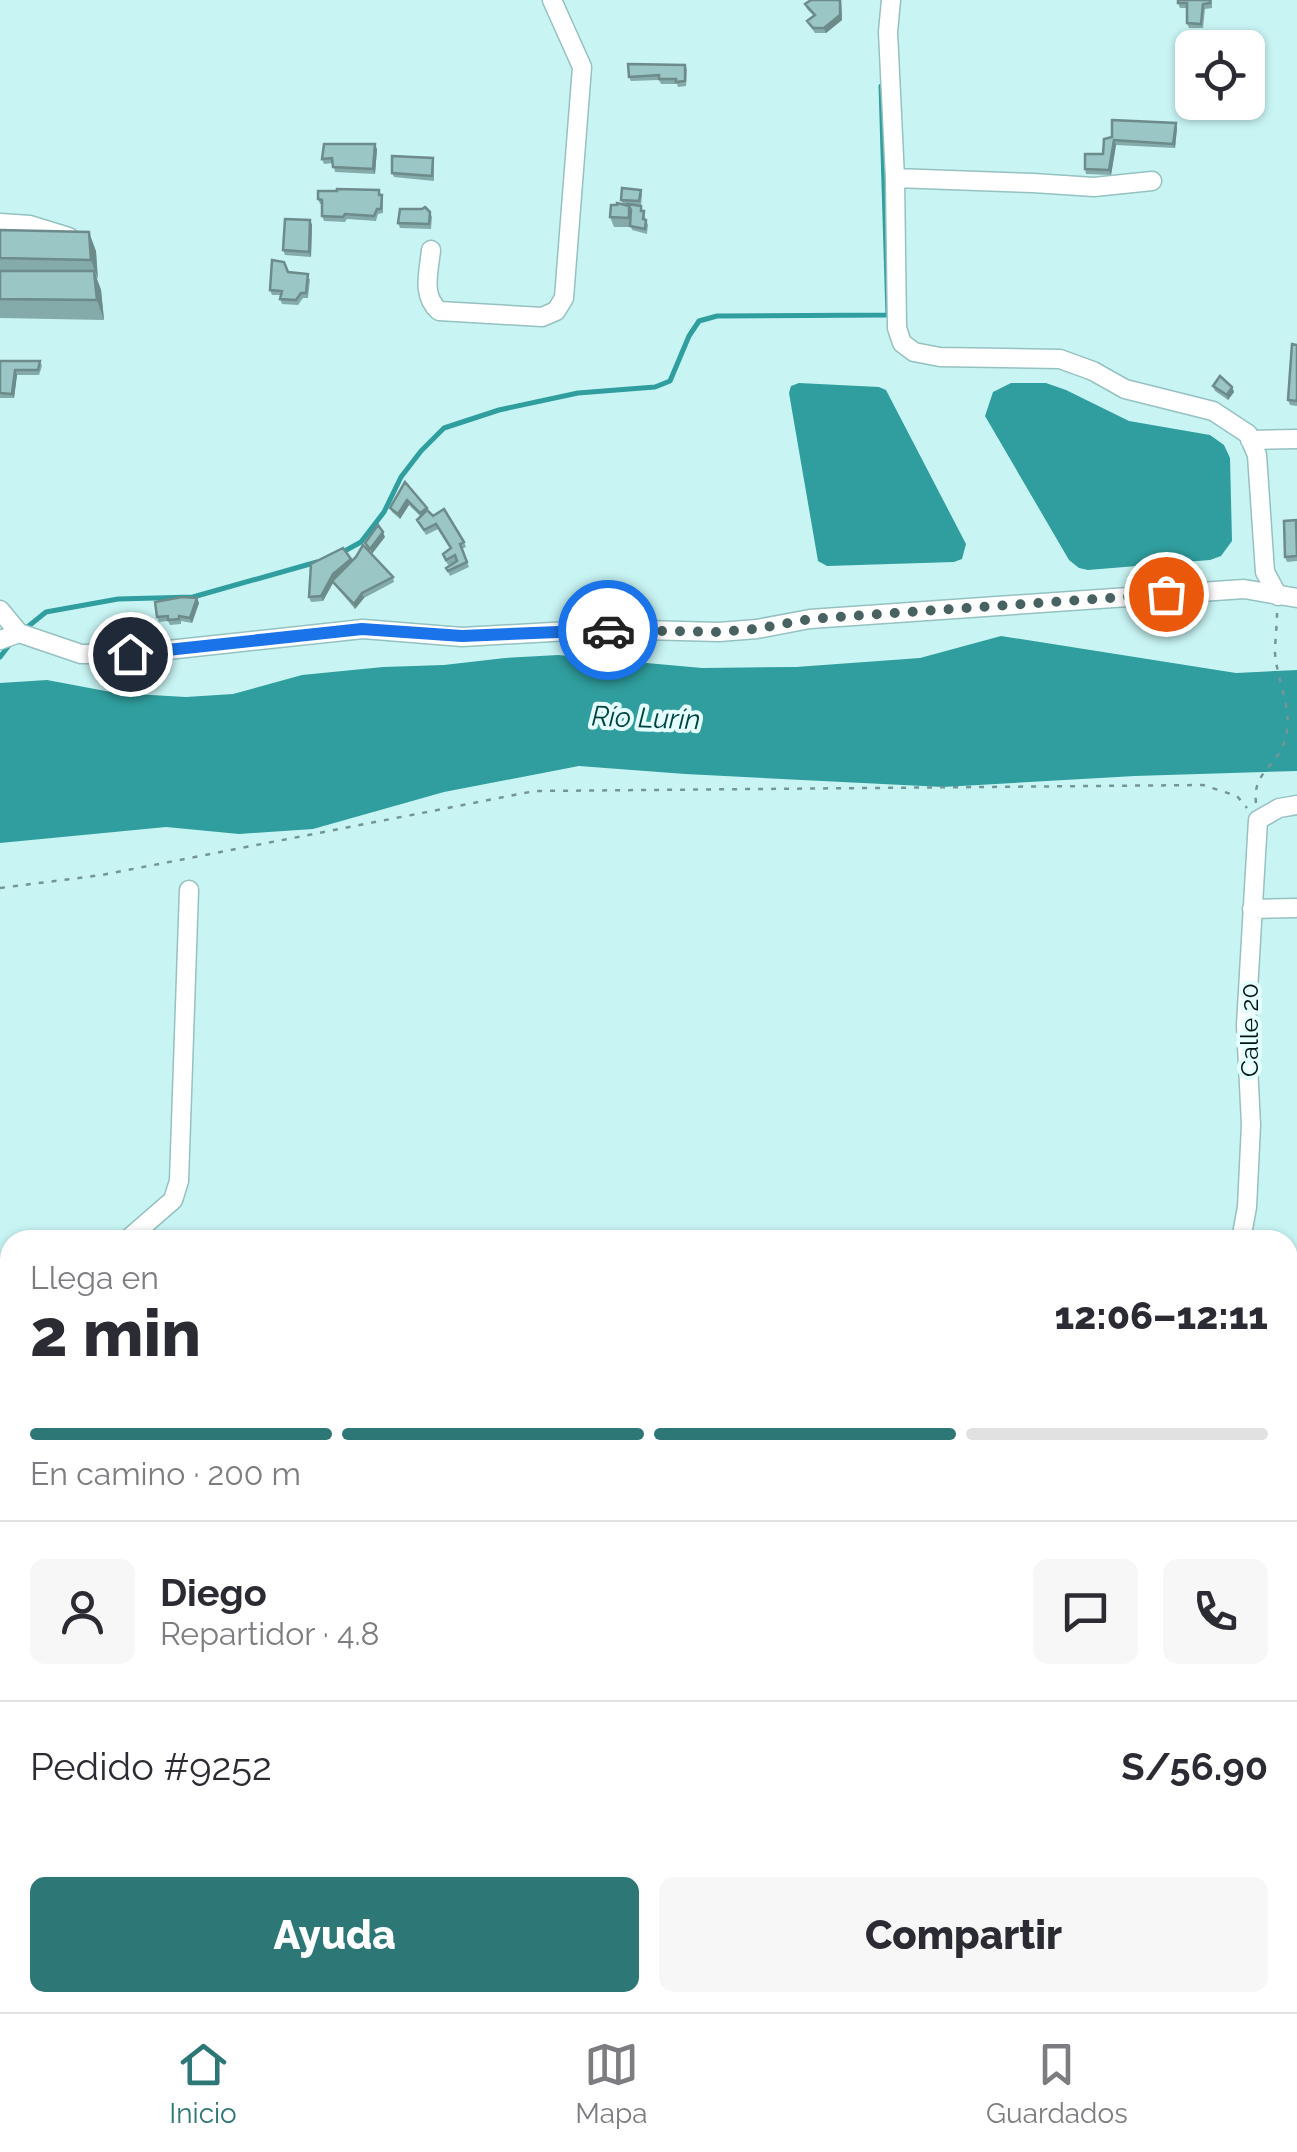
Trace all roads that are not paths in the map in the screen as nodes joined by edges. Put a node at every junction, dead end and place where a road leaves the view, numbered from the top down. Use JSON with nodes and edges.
{"nodes":[{"id":1,"x":552,"y":0,"type":"edge"},
{"id":2,"x":891,"y":0,"type":"edge"},
{"id":3,"x":895,"y":178,"type":"junction"},
{"id":4,"x":1152,"y":181,"type":"dead end"},
{"id":5,"x":0,"y":223,"type":"edge"},
{"id":6,"x":88,"y":244,"type":"edge"},
{"id":7,"x":431,"y":250,"type":"dead end"},
{"id":8,"x":1297,"y":439,"type":"edge"},
{"id":9,"x":1250,"y":440,"type":"junction"},
{"id":10,"x":1278,"y":596,"type":"junction"},
{"id":11,"x":1297,"y":598,"type":"edge"},
{"id":12,"x":0,"y":610,"type":"edge"},
{"id":13,"x":19,"y":633,"type":"junction"},
{"id":14,"x":0,"y":640,"type":"edge"},
{"id":15,"x":1297,"y":805,"type":"edge"},
{"id":16,"x":189,"y":890,"type":"dead end"},
{"id":17,"x":1252,"y":908,"type":"junction"},
{"id":18,"x":1297,"y":908,"type":"edge"},
{"id":19,"x":138,"y":1230,"type":"edge"},
{"id":20,"x":1243,"y":1230,"type":"edge"}],
"edges":[{"from":1,"to":7,"type":"street"},
{"from":2,"to":3,"type":"street"},
{"from":3,"to":4,"type":"street"},
{"from":3,"to":9,"type":"street"},
{"from":5,"to":6,"type":"street"},
{"from":8,"to":9,"type":"street"},
{"from":9,"to":10,"type":"street"},
{"from":10,"to":11,"type":"street"},
{"from":10,"to":13,"type":"street"},
{"from":12,"to":13,"type":"street"},
{"from":13,"to":14,"type":"street"},
{"from":15,"to":17,"type":"street","name":"Calle 20"},
{"from":16,"to":19,"type":"street"},
{"from":17,"to":18,"type":"street"},
{"from":17,"to":20,"type":"street","name":"Calle 20"}]}
